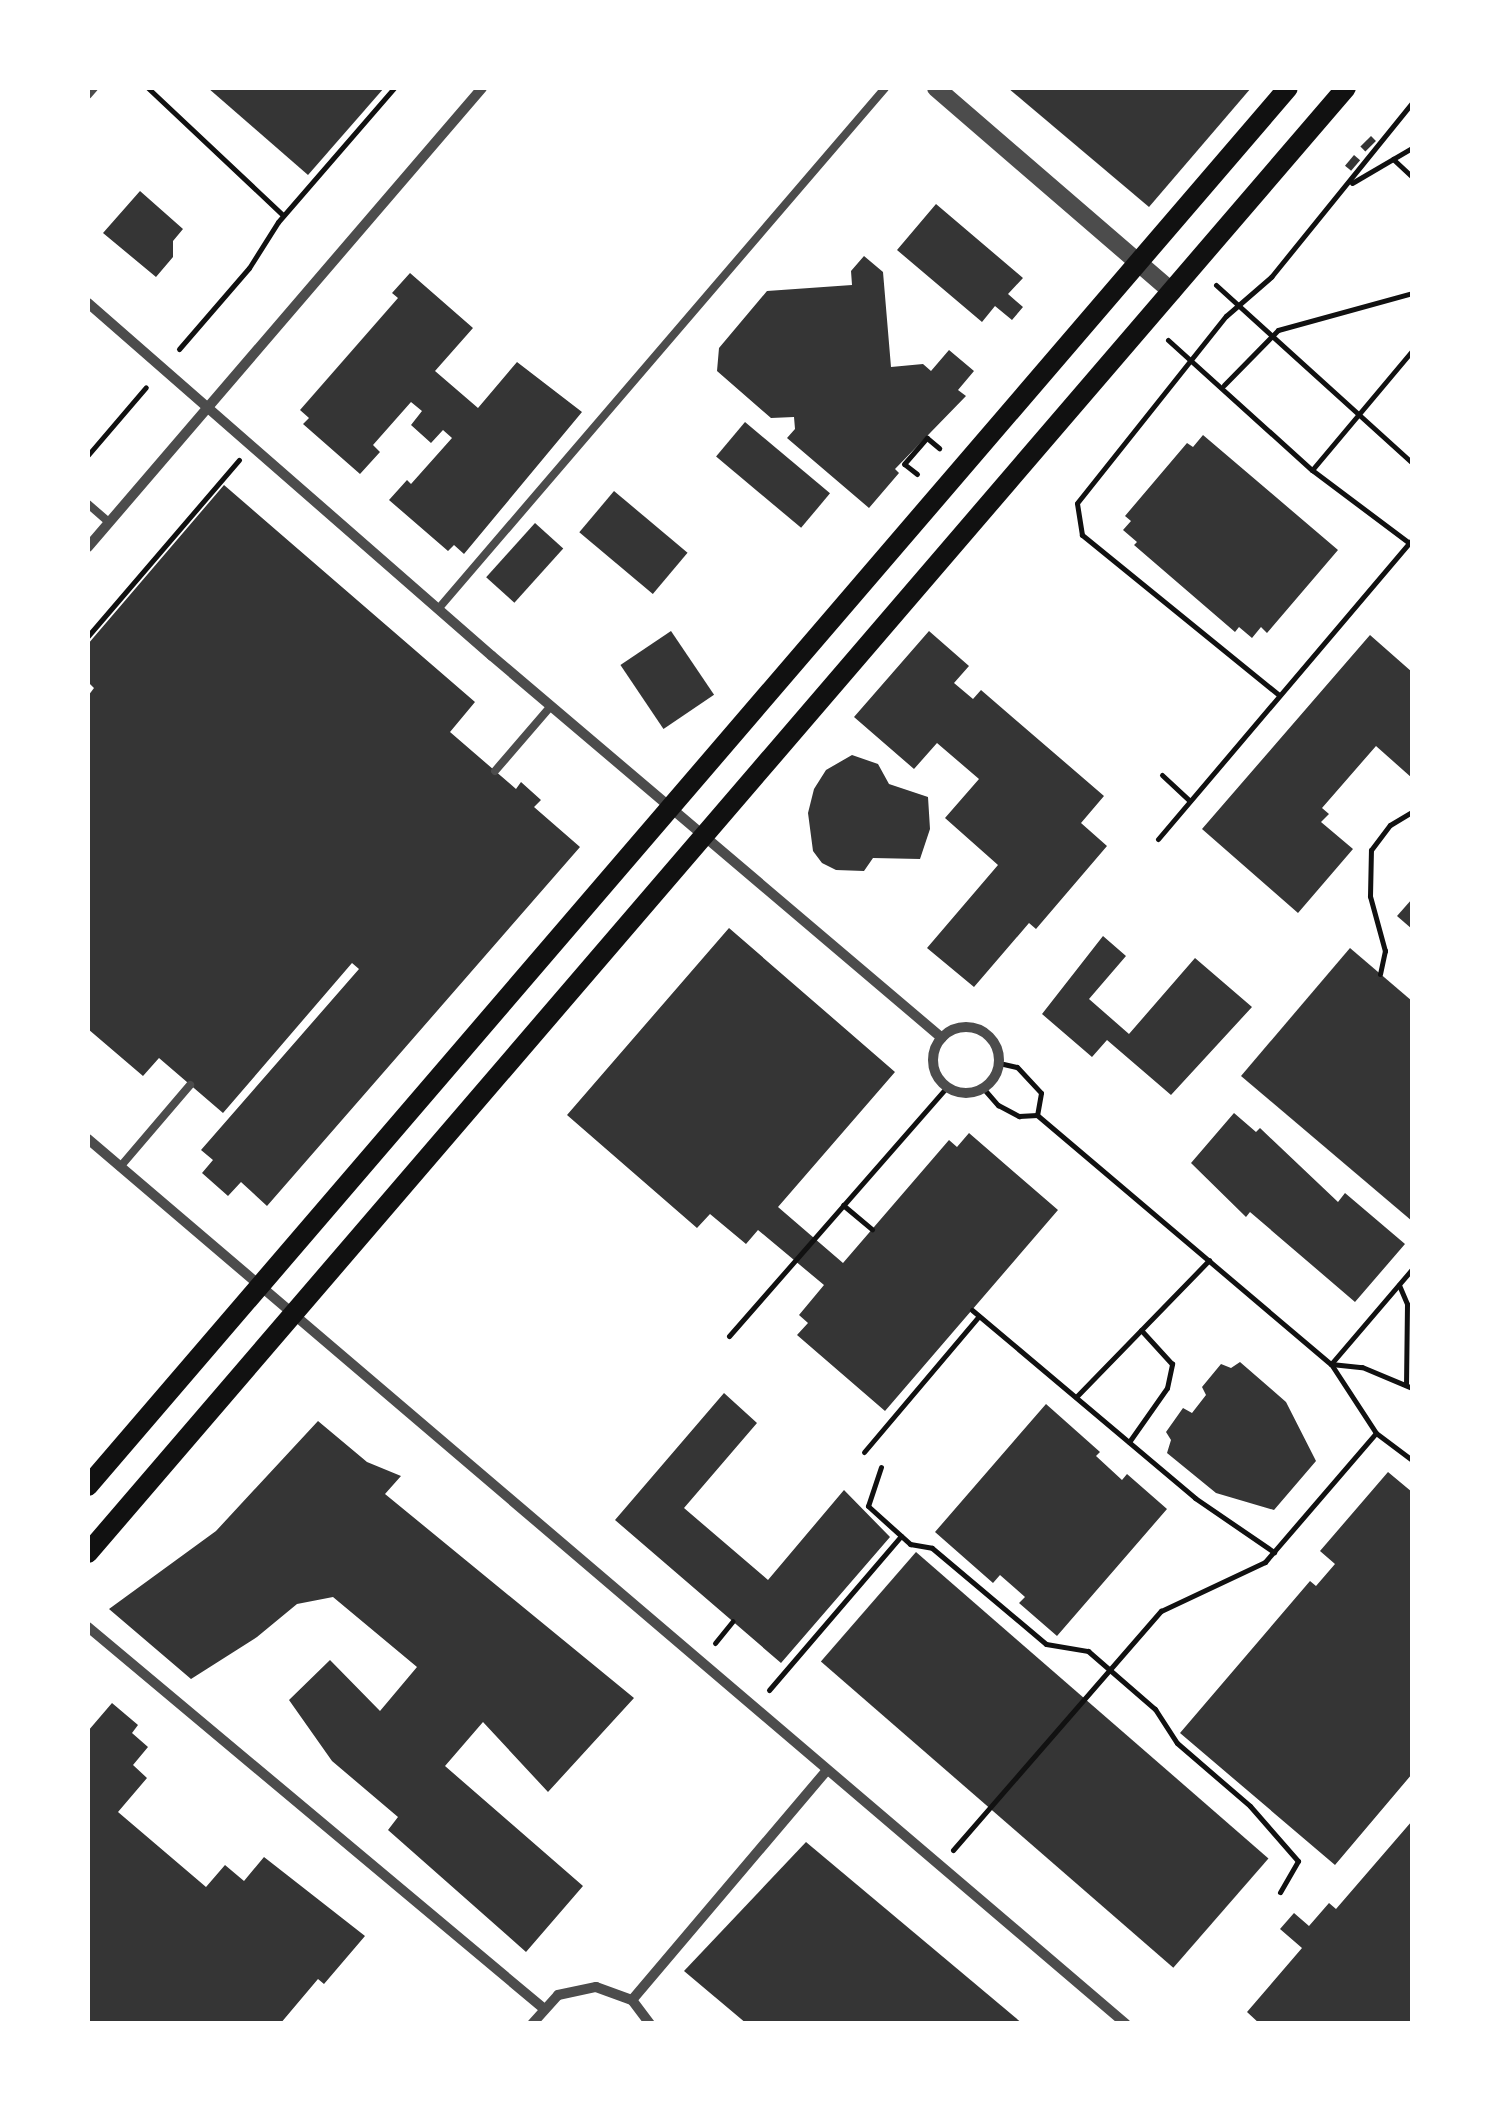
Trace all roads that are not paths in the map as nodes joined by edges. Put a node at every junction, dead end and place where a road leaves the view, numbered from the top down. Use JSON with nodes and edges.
{"nodes":[{"id":1,"x":94,"y":88,"type":"edge"},
{"id":2,"x":482,"y":88,"type":"edge"},
{"id":3,"x":886,"y":88,"type":"edge"},
{"id":4,"x":936,"y":88,"type":"edge"},
{"id":5,"x":1288,"y":88,"type":"edge"},
{"id":6,"x":1346,"y":88,"type":"edge"},
{"id":7,"x":88,"y":95,"type":"edge"},
{"id":8,"x":1139,"y":263,"type":"junction"},
{"id":9,"x":1172,"y":292,"type":"junction"},
{"id":10,"x":88,"y":302,"type":"edge"},
{"id":11,"x":207,"y":407,"type":"junction"},
{"id":12,"x":88,"y":504,"type":"edge"},
{"id":13,"x":108,"y":522,"type":"junction"},
{"id":14,"x":88,"y":547,"type":"edge"},
{"id":15,"x":439,"y":608,"type":"junction"},
{"id":16,"x":551,"y":706,"type":"junction"},
{"id":17,"x":494,"y":771,"type":"dead end"},
{"id":18,"x":671,"y":809,"type":"junction"},
{"id":19,"x":703,"y":836,"type":"junction"},
{"id":20,"x":942,"y":1038,"type":"junction"},
{"id":21,"x":190,"y":1085,"type":"dead end"},
{"id":22,"x":88,"y":1139,"type":"edge"},
{"id":23,"x":120,"y":1167,"type":"junction"},
{"id":24,"x":258,"y":1287,"type":"junction"},
{"id":25,"x":292,"y":1317,"type":"junction"},
{"id":26,"x":88,"y":1486,"type":"edge"},
{"id":27,"x":88,"y":1553,"type":"edge"},
{"id":28,"x":88,"y":1627,"type":"edge"},
{"id":29,"x":826,"y":1771,"type":"junction"},
{"id":30,"x":632,"y":2000,"type":"junction"},
{"id":31,"x":543,"y":2008,"type":"junction"},
{"id":32,"x":532,"y":2024,"type":"edge"},
{"id":33,"x":650,"y":2024,"type":"edge"},
{"id":34,"x":1126,"y":2024,"type":"edge"}],
"edges":[{"from":1,"to":7,"type":"lane"},
{"from":2,"to":11,"type":"street"},
{"from":3,"to":15,"type":"lane"},
{"from":4,"to":8,"type":"street"},
{"from":5,"to":8,"type":"main road"},
{"from":6,"to":9,"type":"main road"},
{"from":8,"to":9,"type":"street"},
{"from":8,"to":18,"type":"main road"},
{"from":9,"to":19,"type":"main road"},
{"from":10,"to":11,"type":"street"},
{"from":11,"to":13,"type":"street"},
{"from":11,"to":15,"type":"street"},
{"from":12,"to":13,"type":"lane"},
{"from":13,"to":14,"type":"street"},
{"from":15,"to":16,"type":"street"},
{"from":16,"to":17,"type":"lane"},
{"from":16,"to":18,"type":"street"},
{"from":18,"to":19,"type":"street"},
{"from":18,"to":24,"type":"main road"},
{"from":19,"to":20,"type":"street"},
{"from":19,"to":25,"type":"main road"},
{"from":20,"to":20,"type":"street"},
{"from":21,"to":23,"type":"lane"},
{"from":22,"to":23,"type":"street"},
{"from":23,"to":24,"type":"street"},
{"from":24,"to":25,"type":"street"},
{"from":24,"to":26,"type":"main road"},
{"from":25,"to":27,"type":"main road"},
{"from":25,"to":29,"type":"street"},
{"from":28,"to":31,"type":"street"},
{"from":29,"to":30,"type":"street"},
{"from":29,"to":34,"type":"street"},
{"from":30,"to":31,"type":"street"},
{"from":30,"to":33,"type":"street"},
{"from":31,"to":32,"type":"street"}]}
